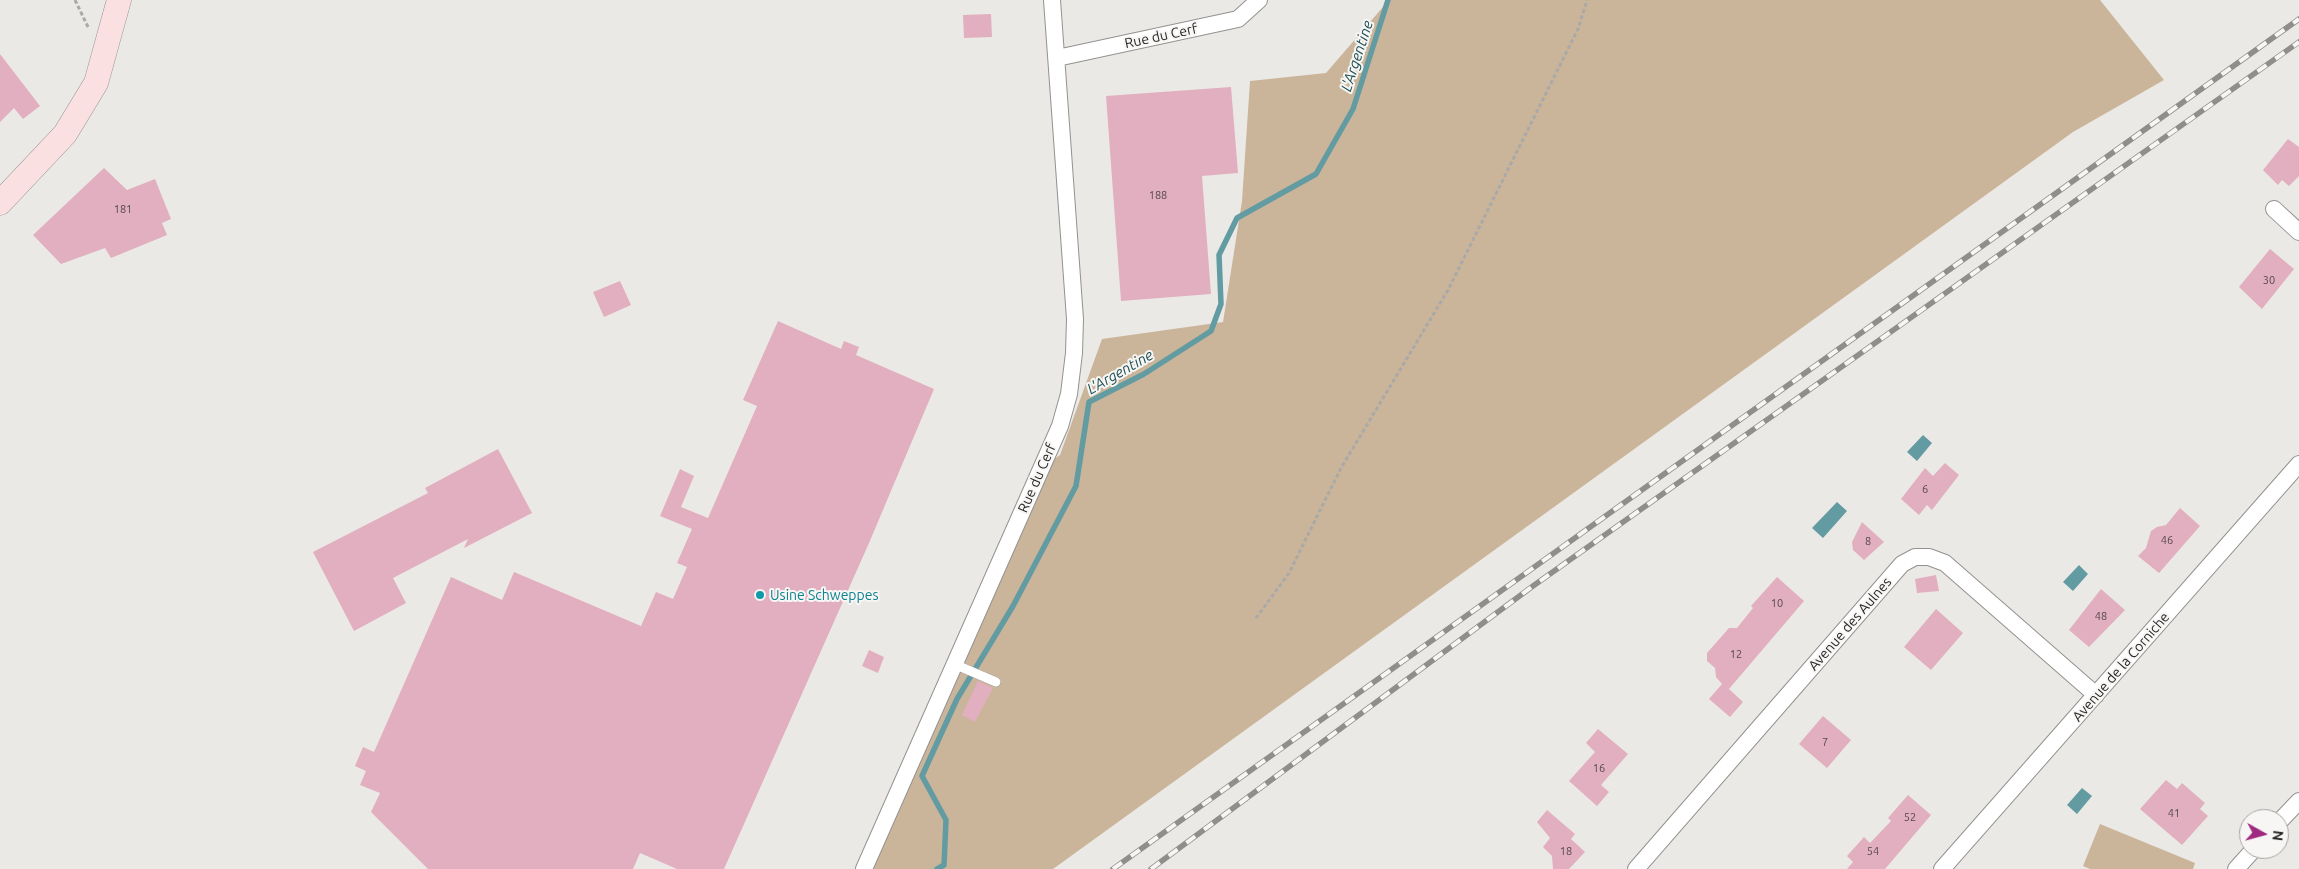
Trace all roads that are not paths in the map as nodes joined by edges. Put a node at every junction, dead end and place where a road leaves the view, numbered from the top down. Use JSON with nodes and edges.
{"nodes":[{"id":1,"x":119,"y":0,"type":"edge"},
{"id":2,"x":1052,"y":0,"type":"edge"},
{"id":3,"x":1259,"y":0,"type":"edge"},
{"id":4,"x":1057,"y":58,"type":"junction"},
{"id":5,"x":0,"y":203,"type":"edge"},
{"id":6,"x":2274,"y":210,"type":"dead end"},
{"id":7,"x":2299,"y":232,"type":"edge"},
{"id":8,"x":2299,"y":464,"type":"edge"},
{"id":9,"x":958,"y":666,"type":"junction"},
{"id":10,"x":996,"y":682,"type":"dead end"},
{"id":11,"x":2096,"y":695,"type":"junction"},
{"id":12,"x":2299,"y":801,"type":"edge"},
{"id":13,"x":2289,"y":812,"type":"edge"},
{"id":14,"x":2245,"y":859,"type":"edge"},
{"id":15,"x":864,"y":869,"type":"edge"},
{"id":16,"x":1636,"y":869,"type":"edge"},
{"id":17,"x":1942,"y":869,"type":"edge"},
{"id":18,"x":2236,"y":869,"type":"edge"}],
"edges":[{"from":1,"to":5,"type":"main road"},
{"from":2,"to":4,"type":"street","name":"Rue du Cerf"},
{"from":3,"to":4,"type":"street","name":"Rue du Cerf"},
{"from":4,"to":9,"type":"street","name":"Rue du Cerf"},
{"from":6,"to":7,"type":"street"},
{"from":8,"to":11,"type":"street","name":"Avenue de la Corniche"},
{"from":9,"to":10,"type":"lane"},
{"from":9,"to":15,"type":"street","name":"Rue du Cerf"},
{"from":11,"to":16,"type":"street","name":"Avenue des Aulnes"},
{"from":11,"to":17,"type":"street","name":"Avenue de la Corniche"},
{"from":12,"to":13,"type":"street"},
{"from":14,"to":18,"type":"street"}]}
